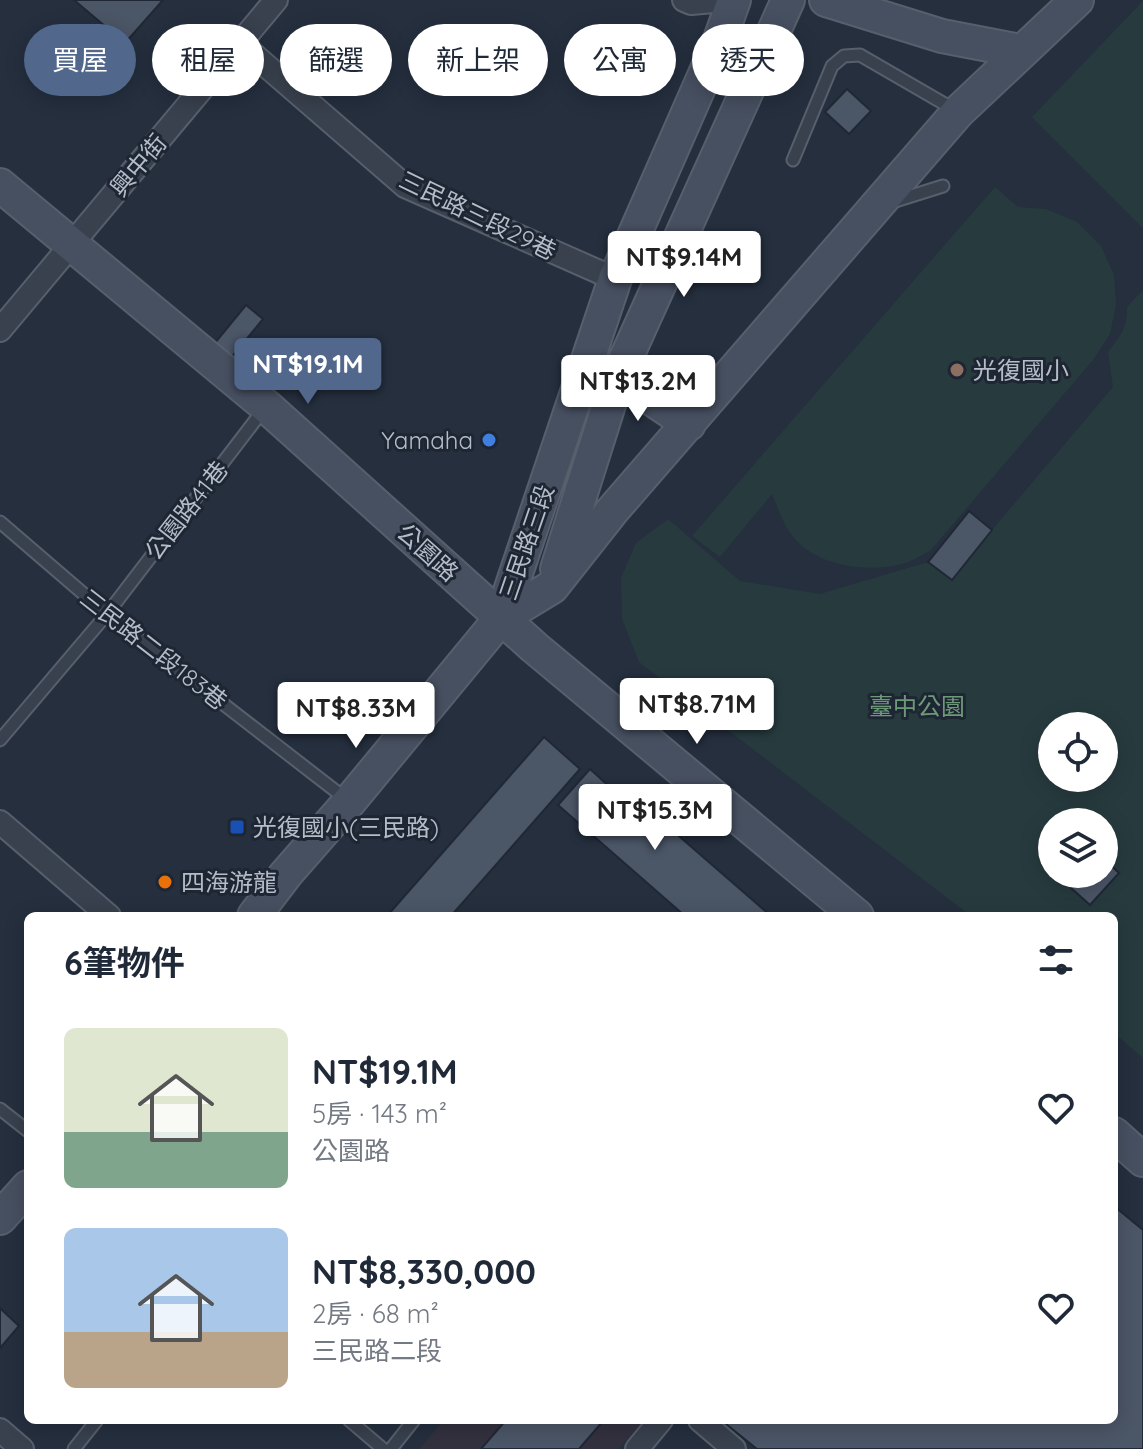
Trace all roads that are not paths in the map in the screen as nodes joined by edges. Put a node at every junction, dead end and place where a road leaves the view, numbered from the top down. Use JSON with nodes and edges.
{"nodes":[{"id":1,"x":276,"y":0,"type":"edge"},
{"id":2,"x":684,"y":0,"type":"edge"},
{"id":3,"x":725,"y":0,"type":"edge"},
{"id":4,"x":734,"y":0,"type":"edge"},
{"id":5,"x":788,"y":0,"type":"edge"},
{"id":6,"x":826,"y":0,"type":"edge"},
{"id":7,"x":1077,"y":0,"type":"edge"},
{"id":8,"x":256,"y":24,"type":"edge"},
{"id":9,"x":1020,"y":51,"type":"junction"},
{"id":10,"x":264,"y":64,"type":"edge"},
{"id":11,"x":196,"y":96,"type":"edge"},
{"id":12,"x":958,"y":112,"type":"junction"},
{"id":13,"x":793,"y":160,"type":"dead end"},
{"id":14,"x":0,"y":185,"type":"edge"},
{"id":15,"x":943,"y":186,"type":"dead end"},
{"id":16,"x":873,"y":208,"type":"junction"},
{"id":17,"x":71,"y":246,"type":"junction"},
{"id":18,"x":615,"y":279,"type":"junction"},
{"id":19,"x":0,"y":330,"type":"edge"},
{"id":20,"x":618,"y":376,"type":"junction"},
{"id":21,"x":266,"y":406,"type":"junction"},
{"id":22,"x":689,"y":424,"type":"junction"},
{"id":23,"x":0,"y":522,"type":"edge"},
{"id":24,"x":552,"y":587,"type":"junction"},
{"id":25,"x":107,"y":614,"type":"junction"},
{"id":26,"x":501,"y":618,"type":"junction"},
{"id":27,"x":0,"y":740,"type":"edge"},
{"id":28,"x":349,"y":802,"type":"junction"},
{"id":29,"x":0,"y":822,"type":"edge"},
{"id":30,"x":104,"y":912,"type":"edge"},
{"id":31,"x":257,"y":912,"type":"edge"},
{"id":32,"x":852,"y":912,"type":"edge"},
{"id":33,"x":0,"y":1109,"type":"edge"},
{"id":34,"x":24,"y":1128,"type":"edge"},
{"id":35,"x":1118,"y":1138,"type":"edge"},
{"id":36,"x":1143,"y":1160,"type":"edge"},
{"id":37,"x":24,"y":1191,"type":"edge"},
{"id":38,"x":0,"y":1218,"type":"edge"},
{"id":39,"x":94,"y":1424,"type":"edge"},
{"id":40,"x":354,"y":1424,"type":"edge"},
{"id":41,"x":411,"y":1424,"type":"edge"},
{"id":42,"x":658,"y":1424,"type":"edge"},
{"id":43,"x":705,"y":1424,"type":"edge"},
{"id":44,"x":0,"y":1430,"type":"edge"},
{"id":45,"x":22,"y":1449,"type":"edge"},
{"id":46,"x":74,"y":1449,"type":"edge"},
{"id":47,"x":383,"y":1449,"type":"edge"},
{"id":48,"x":391,"y":1449,"type":"edge"},
{"id":49,"x":637,"y":1449,"type":"edge"},
{"id":50,"x":734,"y":1449,"type":"edge"}],
"edges":[{"from":1,"to":8,"type":"street","name":"興中街"},
{"from":2,"to":3,"type":"street"},
{"from":4,"to":18,"type":"main road","name":"三民路三段"},
{"from":5,"to":20,"type":"main road","name":"三民路三段"},
{"from":6,"to":9,"type":"main road"},
{"from":7,"to":9,"type":"main road"},
{"from":9,"to":12,"type":"main road"},
{"from":10,"to":18,"type":"street","name":"三民路三段29巷"},
{"from":11,"to":17,"type":"street","name":"興中街"},
{"from":12,"to":13,"type":"lane"},
{"from":12,"to":16,"type":"main road"},
{"from":14,"to":17,"type":"main road","name":"公園路"},
{"from":15,"to":16,"type":"lane"},
{"from":16,"to":22,"type":"main road"},
{"from":17,"to":19,"type":"street","name":"興中街"},
{"from":17,"to":21,"type":"main road","name":"公園路"},
{"from":18,"to":26,"type":"main road","name":"三民路三段"},
{"from":20,"to":22,"type":"main road"},
{"from":20,"to":24,"type":"main road","name":"三民路三段"},
{"from":21,"to":25,"type":"lane","name":"公園路41巷"},
{"from":21,"to":26,"type":"main road","name":"公園路"},
{"from":22,"to":24,"type":"main road"},
{"from":23,"to":25,"type":"lane","name":"三民路二段183巷"},
{"from":24,"to":26,"type":"main road","name":"三民路三段"},
{"from":25,"to":27,"type":"lane","name":"公園路41巷"},
{"from":25,"to":28,"type":"lane","name":"三民路二段183巷"},
{"from":26,"to":28,"type":"main road"},
{"from":26,"to":32,"type":"main road","name":"公園路"},
{"from":28,"to":31,"type":"main road"},
{"from":29,"to":30,"type":"street"},
{"from":33,"to":34,"type":"lane"},
{"from":35,"to":36,"type":"main road"},
{"from":37,"to":38,"type":"main road"},
{"from":39,"to":46,"type":"lane"},
{"from":40,"to":47,"type":"lane"},
{"from":41,"to":48,"type":"lane"},
{"from":42,"to":49,"type":"street"},
{"from":43,"to":50,"type":"street"},
{"from":44,"to":45,"type":"street"}]}
